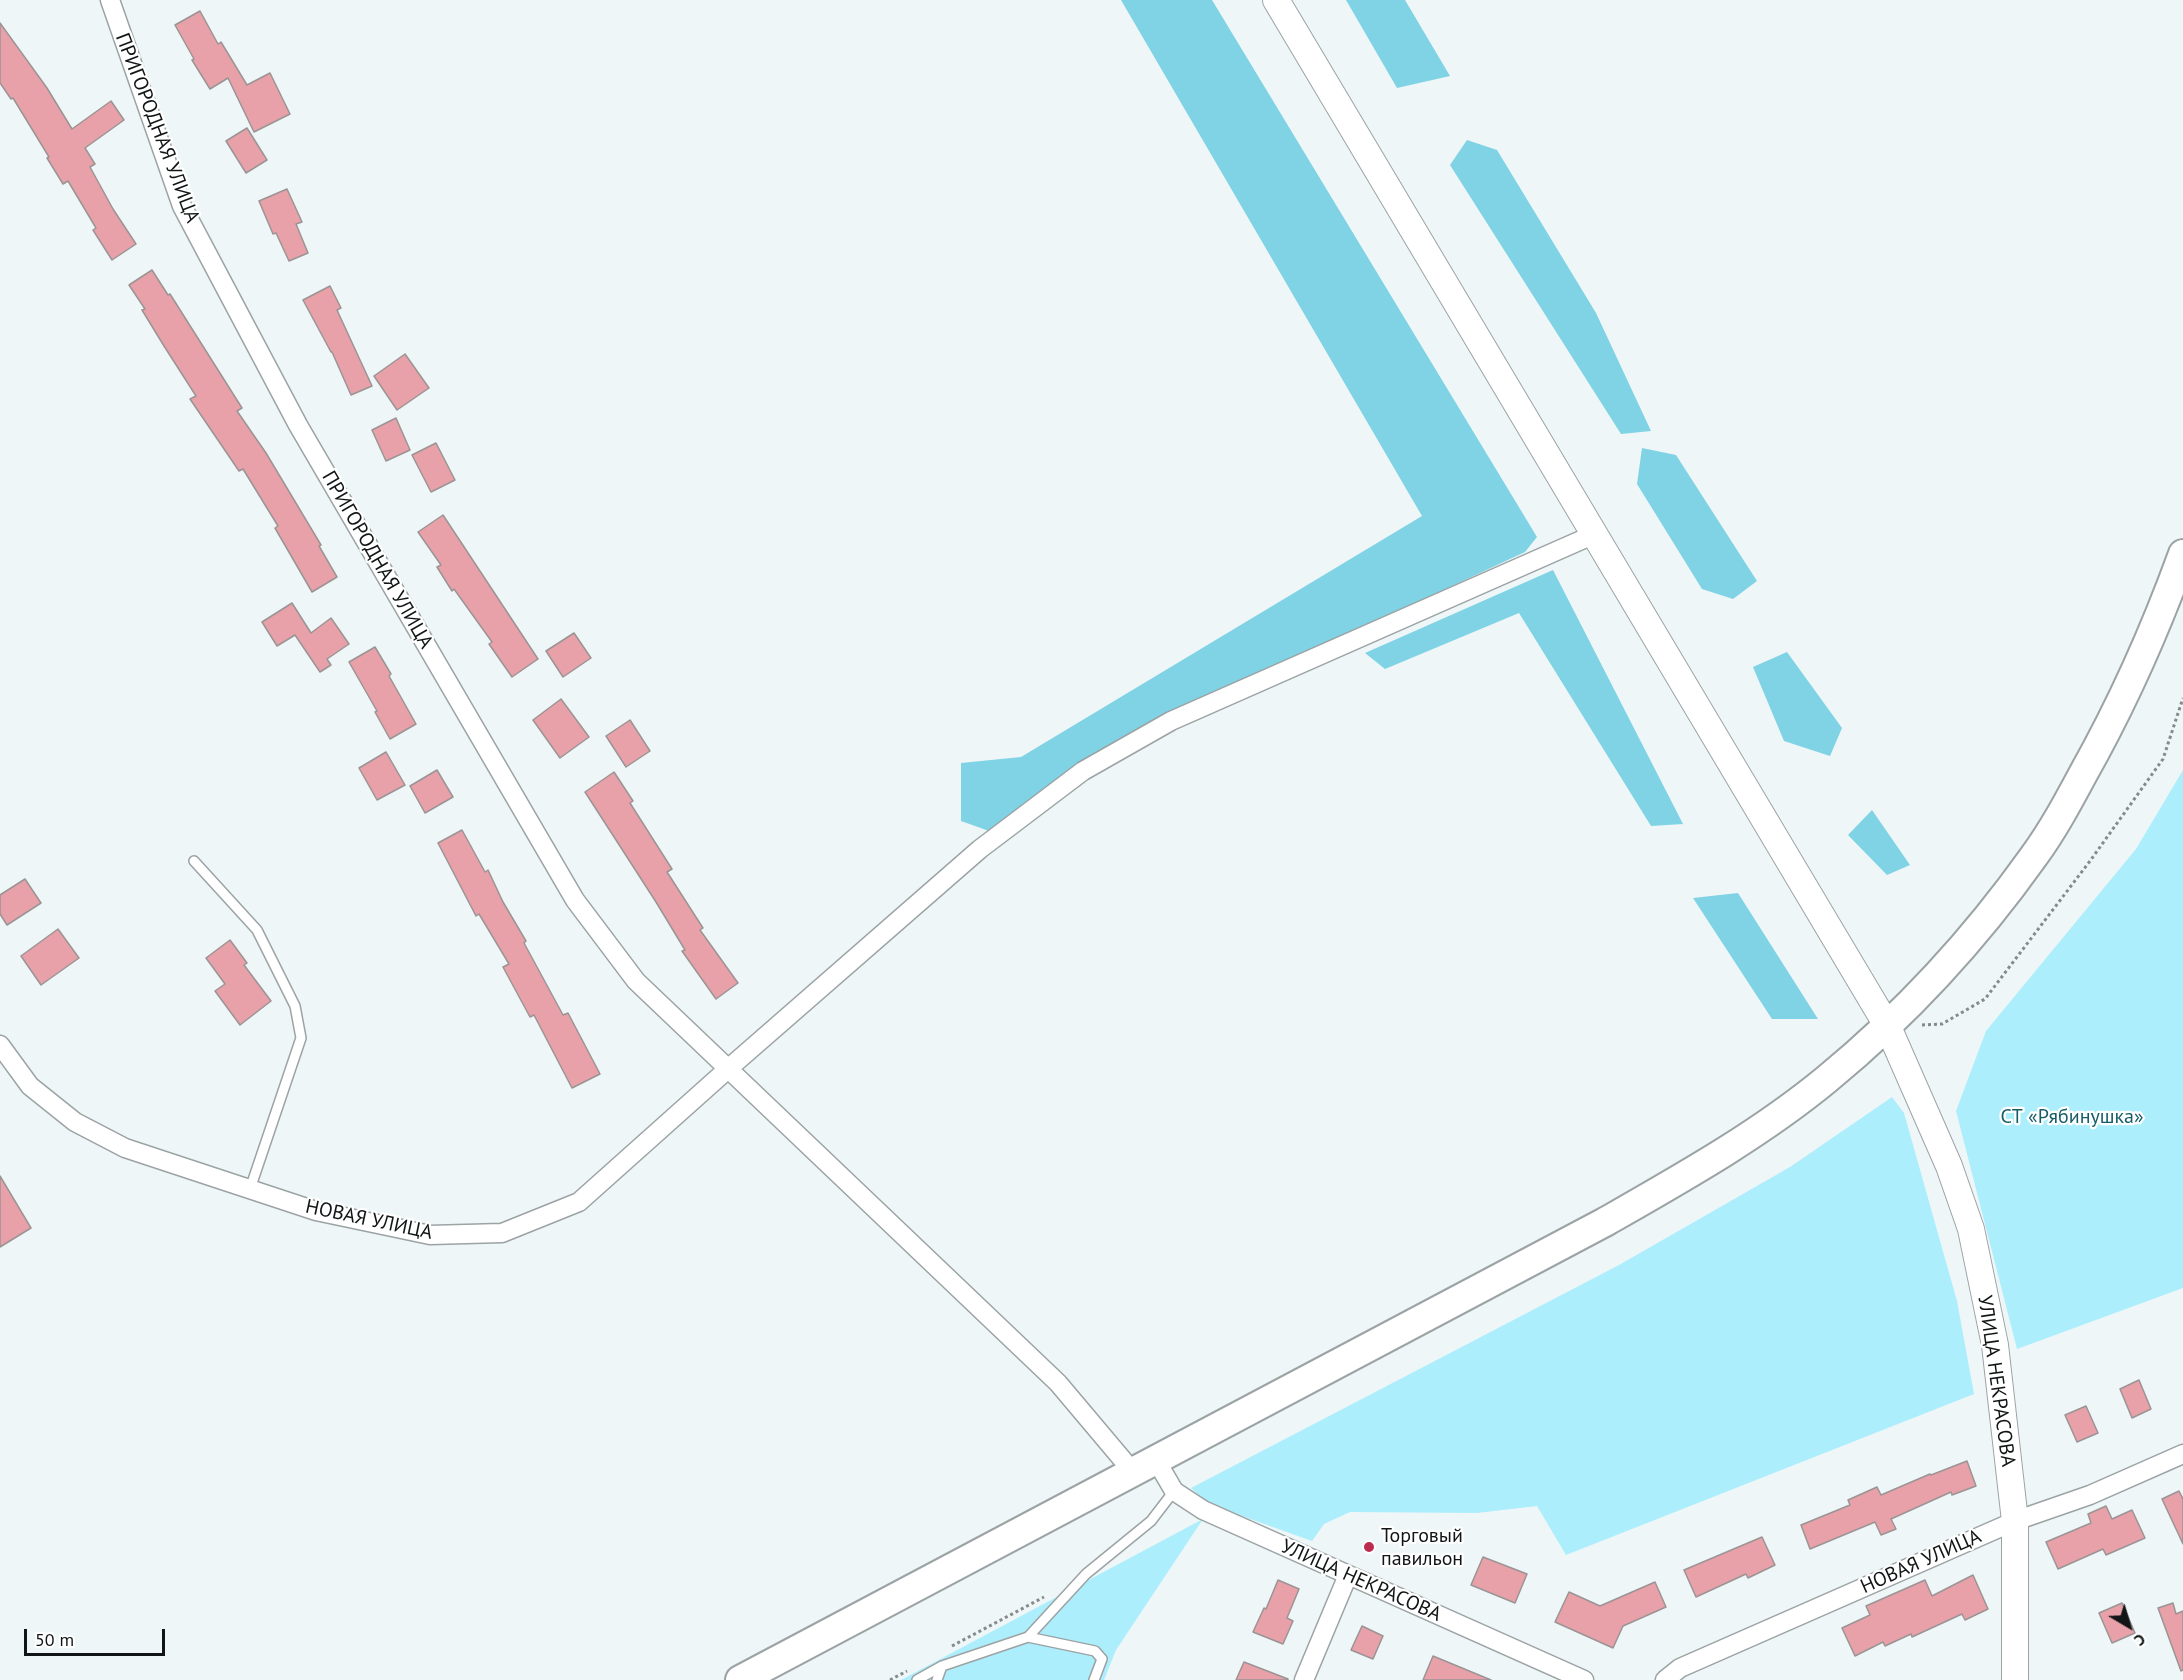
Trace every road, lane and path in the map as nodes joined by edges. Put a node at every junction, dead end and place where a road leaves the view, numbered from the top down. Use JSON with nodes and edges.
{"nodes":[{"id":1,"x":110,"y":0,"type":"edge"},
{"id":2,"x":1276,"y":0,"type":"edge"},
{"id":3,"x":1596,"y":534,"type":"junction"},
{"id":4,"x":2183,"y":554,"type":"edge"},
{"id":5,"x":2183,"y":698,"type":"edge"},
{"id":6,"x":194,"y":861,"type":"dead end"},
{"id":7,"x":1888,"y":1027,"type":"junction"},
{"id":8,"x":0,"y":1045,"type":"edge"},
{"id":9,"x":729,"y":1068,"type":"junction"},
{"id":10,"x":250,"y":1190,"type":"junction"},
{"id":11,"x":2183,"y":1454,"type":"edge"},
{"id":12,"x":1145,"y":1466,"type":"junction"},
{"id":13,"x":1174,"y":1491,"type":"junction"},
{"id":14,"x":2014,"y":1521,"type":"junction"},
{"id":15,"x":1348,"y":1575,"type":"junction"},
{"id":16,"x":1045,"y":1596,"type":"dead end"},
{"id":17,"x":1028,"y":1637,"type":"junction"},
{"id":18,"x":952,"y":1647,"type":"dead end"},
{"id":19,"x":942,"y":1666,"type":"junction"},
{"id":20,"x":910,"y":1669,"type":"dead end"},
{"id":21,"x":740,"y":1680,"type":"edge"},
{"id":22,"x":890,"y":1680,"type":"edge"},
{"id":23,"x":917,"y":1680,"type":"edge"},
{"id":24,"x":937,"y":1680,"type":"edge"},
{"id":25,"x":1094,"y":1680,"type":"edge"},
{"id":26,"x":1304,"y":1680,"type":"edge"},
{"id":27,"x":1584,"y":1680,"type":"edge"},
{"id":28,"x":1665,"y":1680,"type":"edge"},
{"id":29,"x":2015,"y":1680,"type":"edge"}],
"edges":[{"from":1,"to":9,"type":"street","name":"ПРИГОРОДНАЯ УЛИЦА"},
{"from":2,"to":3,"type":"street","name":"УЛИЦА НЕКРАСОВА"},
{"from":3,"to":7,"type":"street","name":"УЛИЦА НЕКРАСОВА"},
{"from":3,"to":9,"type":"street","name":"НОВАЯ УЛИЦА"},
{"from":4,"to":7,"type":"main road"},
{"from":5,"to":7,"type":"path"},
{"from":6,"to":10,"type":"lane"},
{"from":7,"to":12,"type":"main road"},
{"from":7,"to":14,"type":"street","name":"УЛИЦА НЕКРАСОВА"},
{"from":8,"to":10,"type":"street","name":"НОВАЯ УЛИЦА"},
{"from":9,"to":10,"type":"street","name":"НОВАЯ УЛИЦА"},
{"from":9,"to":12,"type":"street","name":"ПРИГОРОДНАЯ УЛИЦА"},
{"from":11,"to":14,"type":"street","name":"НОВАЯ УЛИЦА"},
{"from":12,"to":13,"type":"street","name":"УЛИЦА НЕКРАСОВА"},
{"from":12,"to":21,"type":"main road"},
{"from":13,"to":15,"type":"street","name":"УЛИЦА НЕКРАСОВА"},
{"from":13,"to":17,"type":"lane"},
{"from":14,"to":28,"type":"street","name":"НОВАЯ УЛИЦА"},
{"from":14,"to":29,"type":"street","name":"УЛИЦА НЕКРАСОВА"},
{"from":15,"to":26,"type":"street"},
{"from":15,"to":27,"type":"street","name":"УЛИЦА НЕКРАСОВА"},
{"from":16,"to":18,"type":"path"},
{"from":17,"to":19,"type":"lane"},
{"from":17,"to":25,"type":"lane"},
{"from":19,"to":23,"type":"lane"},
{"from":19,"to":24,"type":"lane"},
{"from":20,"to":22,"type":"path"}]}
